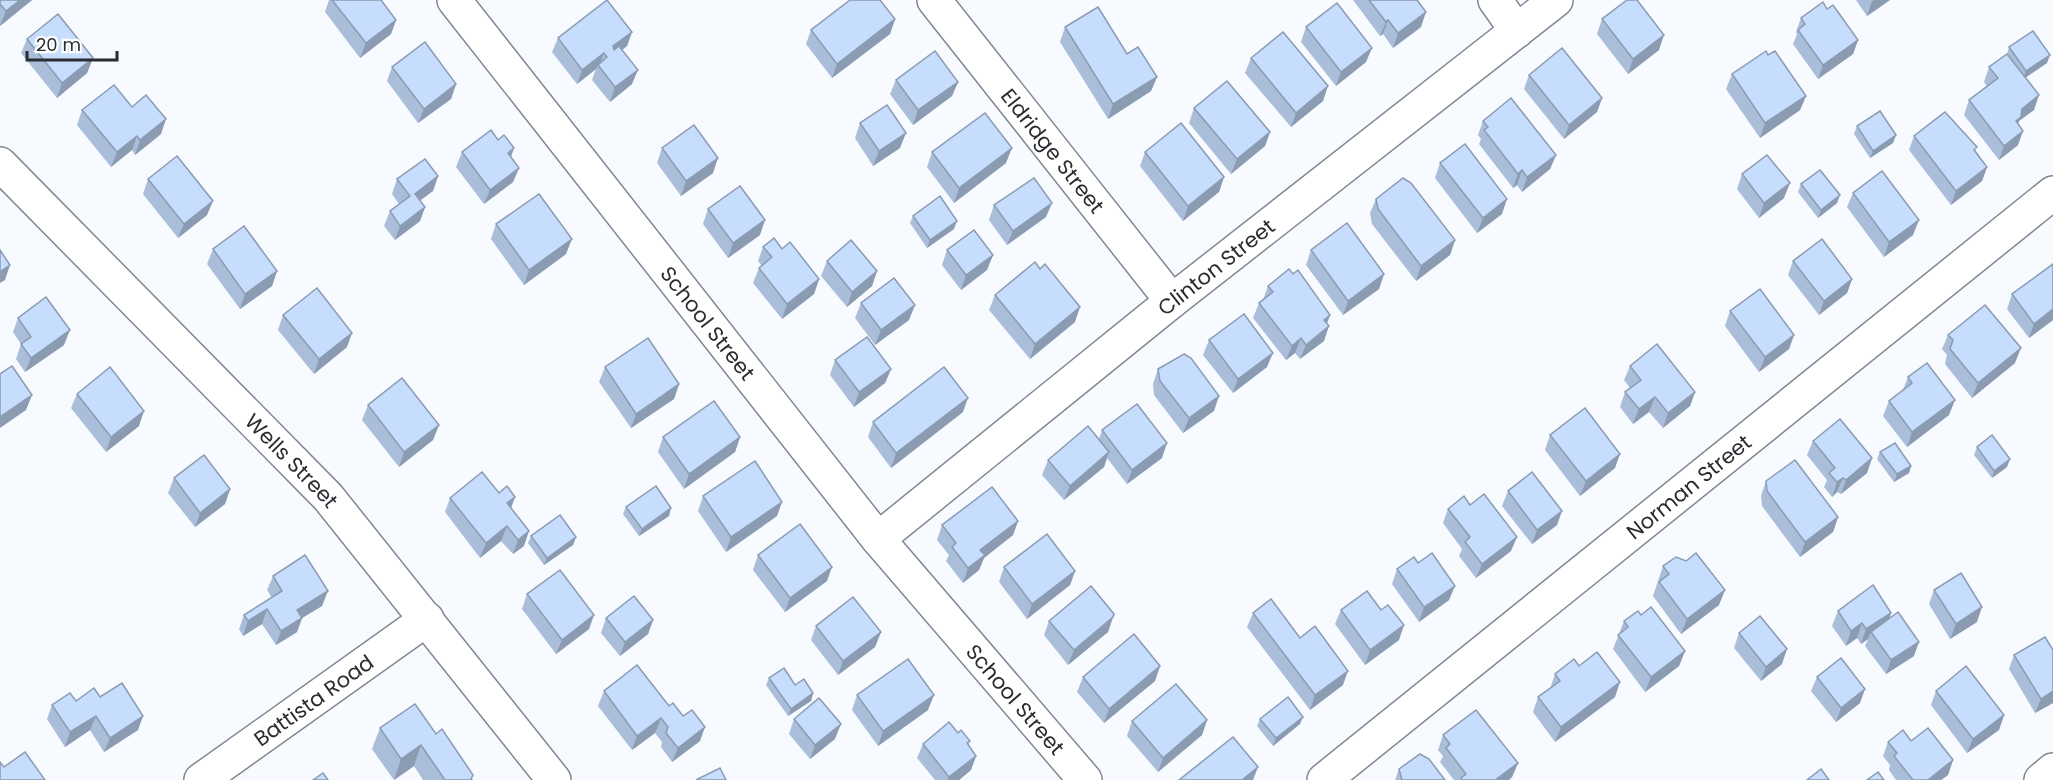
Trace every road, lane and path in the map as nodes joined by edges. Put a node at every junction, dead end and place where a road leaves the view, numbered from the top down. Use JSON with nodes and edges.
{"nodes":[{"id":1,"x":454,"y":0,"type":"edge"},
{"id":2,"x":934,"y":0,"type":"edge"},
{"id":3,"x":1495,"y":0,"type":"edge"},
{"id":4,"x":1556,"y":0,"type":"edge"},
{"id":5,"x":1516,"y":31,"type":"junction"},
{"id":6,"x":0,"y":164,"type":"edge"},
{"id":7,"x":2053,"y":193,"type":"edge"},
{"id":8,"x":1172,"y":301,"type":"junction"},
{"id":9,"x":878,"y":539,"type":"junction"},
{"id":10,"x":427,"y":619,"type":"junction"},
{"id":11,"x":2053,"y":770,"type":"edge"},
{"id":12,"x":201,"y":780,"type":"edge"},
{"id":13,"x":554,"y":780,"type":"edge"},
{"id":14,"x":1085,"y":780,"type":"edge"},
{"id":15,"x":1324,"y":780,"type":"edge"},
{"id":16,"x":2041,"y":780,"type":"edge"}],
"edges":[{"from":1,"to":9,"type":"street","name":"School Street"},
{"from":2,"to":8,"type":"street","name":"Eldridge Street"},
{"from":3,"to":5,"type":"street"},
{"from":4,"to":5,"type":"street","name":"Clinton Street"},
{"from":5,"to":8,"type":"street","name":"Clinton Street"},
{"from":6,"to":10,"type":"street","name":"Wells Street"},
{"from":7,"to":15,"type":"street","name":"Norman Street"},
{"from":8,"to":9,"type":"street","name":"Clinton Street"},
{"from":9,"to":14,"type":"street","name":"School Street"},
{"from":10,"to":12,"type":"street","name":"Battista Road"},
{"from":10,"to":13,"type":"street","name":"Wells Street"},
{"from":11,"to":16,"type":"street"}]}
